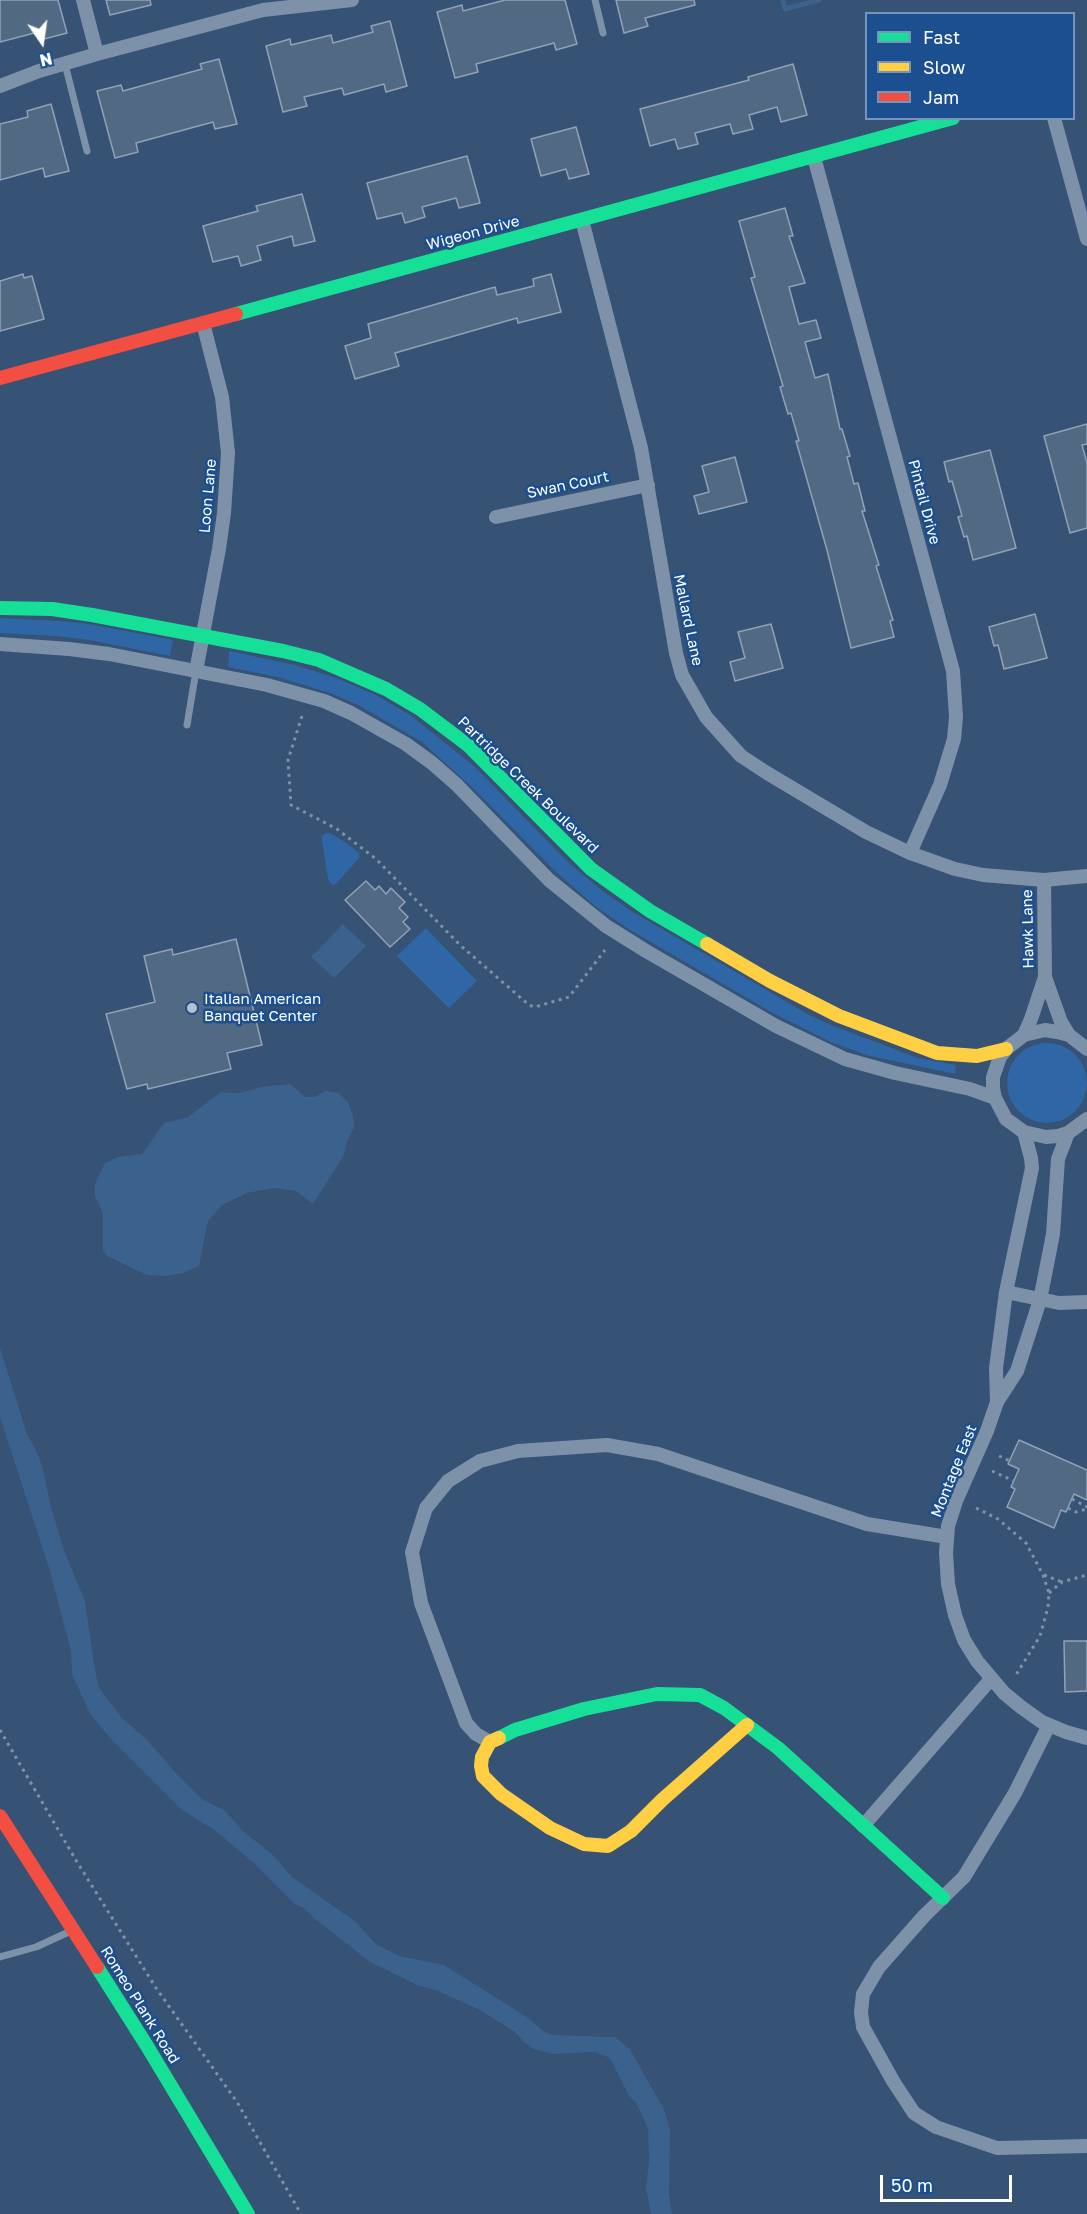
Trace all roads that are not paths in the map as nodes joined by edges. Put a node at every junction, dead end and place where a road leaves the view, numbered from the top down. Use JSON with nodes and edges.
{"nodes":[{"id":1,"x":84,"y":0,"type":"edge"},
{"id":2,"x":352,"y":0,"type":"edge"},
{"id":3,"x":595,"y":0,"type":"edge"},
{"id":4,"x":262,"y":5,"type":"edge"},
{"id":5,"x":603,"y":33,"type":"dead end"},
{"id":6,"x":97,"y":54,"type":"junction"},
{"id":7,"x":65,"y":64,"type":"junction"},
{"id":8,"x":0,"y":86,"type":"edge"},
{"id":9,"x":946,"y":120,"type":"edge"},
{"id":10,"x":1054,"y":120,"type":"edge"},
{"id":11,"x":87,"y":151,"type":"dead end"},
{"id":12,"x":814,"y":157,"type":"junction"},
{"id":13,"x":582,"y":220,"type":"junction"},
{"id":14,"x":1087,"y":239,"type":"edge"},
{"id":15,"x":203,"y":323,"type":"junction"},
{"id":16,"x":0,"y":378,"type":"edge"},
{"id":17,"x":648,"y":485,"type":"junction"},
{"id":18,"x":496,"y":517,"type":"dead end"},
{"id":19,"x":0,"y":608,"type":"edge"},
{"id":20,"x":203,"y":635,"type":"junction"},
{"id":21,"x":0,"y":644,"type":"edge"},
{"id":22,"x":196,"y":671,"type":"junction"},
{"id":23,"x":187,"y":725,"type":"dead end"},
{"id":24,"x":910,"y":853,"type":"junction"},
{"id":25,"x":1087,"y":876,"type":"edge"},
{"id":26,"x":1044,"y":880,"type":"junction"},
{"id":27,"x":1045,"y":977,"type":"junction"},
{"id":28,"x":1024,"y":1035,"type":"junction"},
{"id":29,"x":1069,"y":1035,"type":"junction"},
{"id":30,"x":1006,"y":1049,"type":"junction"},
{"id":31,"x":1087,"y":1049,"type":"edge"},
{"id":32,"x":995,"y":1098,"type":"junction"},
{"id":33,"x":1087,"y":1119,"type":"edge"},
{"id":34,"x":1024,"y":1132,"type":"junction"},
{"id":35,"x":1068,"y":1133,"type":"junction"},
{"id":36,"x":1006,"y":1292,"type":"junction"},
{"id":37,"x":1040,"y":1300,"type":"junction"},
{"id":38,"x":1087,"y":1302,"type":"edge"},
{"id":39,"x":998,"y":1402,"type":"junction"},
{"id":40,"x":947,"y":1537,"type":"junction"},
{"id":41,"x":991,"y":1679,"type":"junction"},
{"id":42,"x":747,"y":1725,"type":"junction"},
{"id":43,"x":1049,"y":1725,"type":"junction"},
{"id":44,"x":1087,"y":1738,"type":"edge"},
{"id":45,"x":490,"y":1742,"type":"junction"},
{"id":46,"x":0,"y":1816,"type":"edge"},
{"id":47,"x":863,"y":1826,"type":"junction"},
{"id":48,"x":943,"y":1898,"type":"junction"},
{"id":49,"x":73,"y":1930,"type":"junction"},
{"id":50,"x":0,"y":1957,"type":"edge"},
{"id":51,"x":1087,"y":2146,"type":"edge"},
{"id":52,"x":248,"y":2214,"type":"edge"}],
"edges":[{"from":1,"to":6,"type":"street"},
{"from":2,"to":4,"type":"street"},
{"from":3,"to":5,"type":"lane"},
{"from":4,"to":6,"type":"street"},
{"from":6,"to":7,"type":"street"},
{"from":7,"to":8,"type":"street"},
{"from":7,"to":11,"type":"lane"},
{"from":9,"to":12,"type":"street","name":"Wigeon Drive"},
{"from":10,"to":14,"type":"street"},
{"from":12,"to":13,"type":"street","name":"Wigeon Drive"},
{"from":12,"to":24,"type":"street","name":"Pintail Drive"},
{"from":13,"to":15,"type":"street","name":"Wigeon Drive"},
{"from":13,"to":17,"type":"street","name":"Mallard Lane"},
{"from":15,"to":16,"type":"street","name":"Wigeon Drive"},
{"from":15,"to":20,"type":"street","name":"Loon Lane"},
{"from":17,"to":18,"type":"street","name":"Swan Court"},
{"from":17,"to":24,"type":"street","name":"Mallard Lane"},
{"from":19,"to":20,"type":"street","name":"Partridge Creek Boulevard"},
{"from":20,"to":22,"type":"street","name":"Loon Lane"},
{"from":20,"to":30,"type":"street","name":"Partridge Creek Boulevard"},
{"from":21,"to":22,"type":"street"},
{"from":22,"to":23,"type":"lane"},
{"from":22,"to":32,"type":"street"},
{"from":24,"to":26,"type":"street","name":"Mallard Lane"},
{"from":25,"to":26,"type":"street","name":"Mallard Lane"},
{"from":26,"to":27,"type":"street","name":"Hawk Lane"},
{"from":27,"to":28,"type":"street","name":"Hawk Lane"},
{"from":27,"to":29,"type":"street","name":"Hawk Lane"},
{"from":28,"to":29,"type":"street"},
{"from":28,"to":30,"type":"street"},
{"from":29,"to":31,"type":"street"},
{"from":30,"to":32,"type":"street"},
{"from":32,"to":34,"type":"street"},
{"from":33,"to":35,"type":"street"},
{"from":34,"to":35,"type":"street"},
{"from":34,"to":36,"type":"street","name":"Montage East"},
{"from":35,"to":37,"type":"street","name":"Montage East"},
{"from":36,"to":37,"type":"street"},
{"from":36,"to":39,"type":"street","name":"Montage East"},
{"from":37,"to":38,"type":"street"},
{"from":37,"to":39,"type":"street","name":"Montage East"},
{"from":39,"to":40,"type":"street","name":"Montage East"},
{"from":40,"to":41,"type":"street","name":"Montage East"},
{"from":40,"to":45,"type":"street"},
{"from":41,"to":43,"type":"street","name":"Montage East"},
{"from":41,"to":47,"type":"street"},
{"from":42,"to":45,"type":"street"},
{"from":42,"to":45,"type":"street"},
{"from":42,"to":47,"type":"street"},
{"from":43,"to":44,"type":"street","name":"Montage East"},
{"from":43,"to":48,"type":"street"},
{"from":46,"to":49,"type":"street","name":"Romeo Plank Road"},
{"from":47,"to":48,"type":"street"},
{"from":48,"to":51,"type":"street"},
{"from":49,"to":50,"type":"lane"},
{"from":49,"to":52,"type":"street","name":"Romeo Plank Road"}]}
